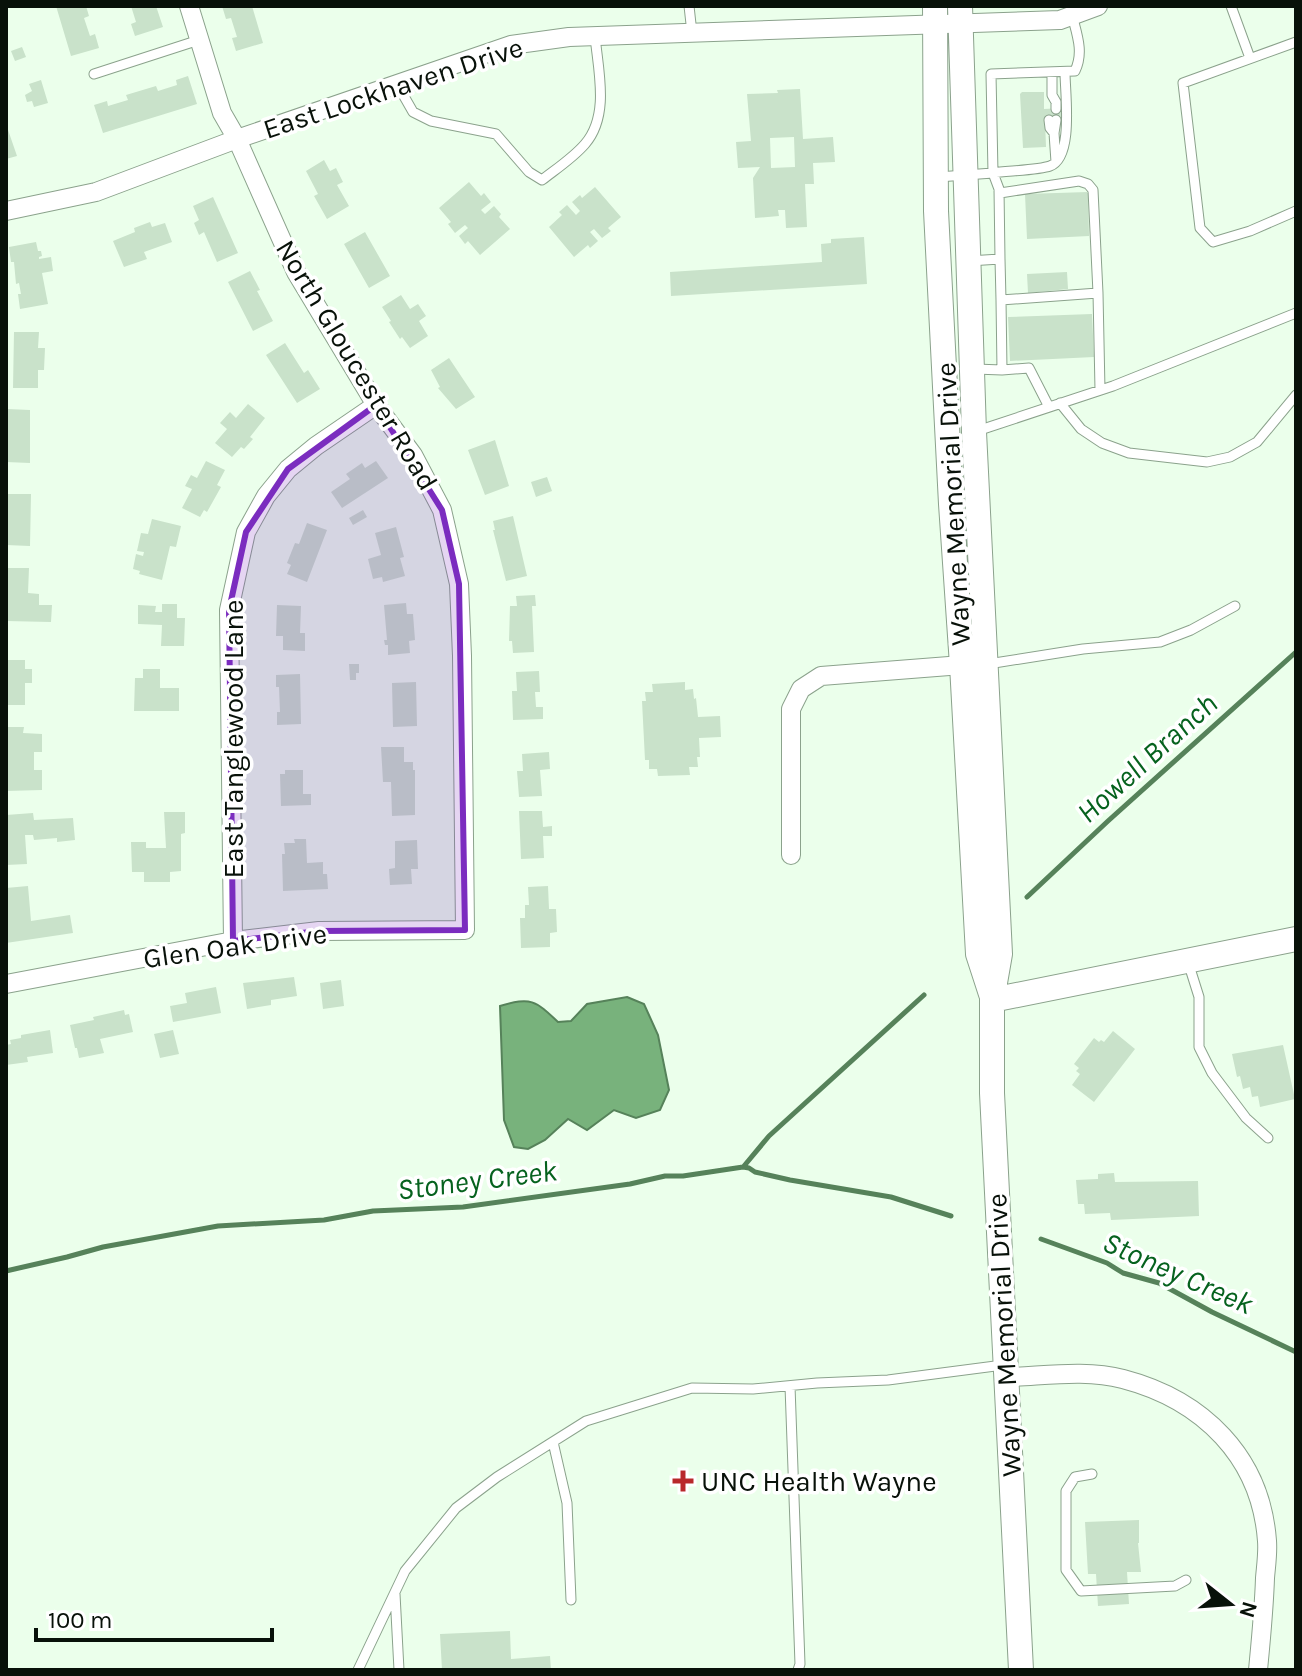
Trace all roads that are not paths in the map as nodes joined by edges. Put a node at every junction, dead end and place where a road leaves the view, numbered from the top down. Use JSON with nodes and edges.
{"nodes":[{"id":1,"x":189,"y":6,"type":"edge"},
{"id":2,"x":689,"y":6,"type":"edge"},
{"id":3,"x":1098,"y":6,"type":"edge"},
{"id":4,"x":1231,"y":6,"type":"edge"},
{"id":5,"x":935,"y":15,"type":"edge"},
{"id":6,"x":960,"y":15,"type":"edge"},
{"id":7,"x":1072,"y":15,"type":"junction"},
{"id":8,"x":692,"y":33,"type":"junction"},
{"id":9,"x":595,"y":36,"type":"junction"},
{"id":10,"x":199,"y":40,"type":"junction"},
{"id":11,"x":1296,"y":42,"type":"edge"},
{"id":12,"x":1250,"y":58,"type":"junction"},
{"id":13,"x":1052,"y":72,"type":"junction"},
{"id":14,"x":1065,"y":72,"type":"junction"},
{"id":15,"x":94,"y":74,"type":"dead end"},
{"id":16,"x":397,"y":84,"type":"junction"},
{"id":17,"x":1053,"y":109,"type":"dead end"},
{"id":18,"x":1053,"y":120,"type":"dead end"},
{"id":19,"x":237,"y":139,"type":"junction"},
{"id":20,"x":1056,"y":162,"type":"junction"},
{"id":21,"x":993,"y":173,"type":"junction"},
{"id":22,"x":965,"y":176,"type":"junction"},
{"id":23,"x":936,"y":177,"type":"junction"},
{"id":24,"x":1000,"y":193,"type":"junction"},
{"id":25,"x":6,"y":211,"type":"edge"},
{"id":26,"x":1296,"y":211,"type":"edge"},
{"id":27,"x":1000,"y":259,"type":"junction"},
{"id":28,"x":968,"y":261,"type":"junction"},
{"id":29,"x":1098,"y":293,"type":"junction"},
{"id":30,"x":1001,"y":300,"type":"junction"},
{"id":31,"x":1296,"y":313,"type":"edge"},
{"id":32,"x":971,"y":369,"type":"junction"},
{"id":33,"x":1002,"y":370,"type":"junction"},
{"id":34,"x":1100,"y":390,"type":"junction"},
{"id":35,"x":1296,"y":395,"type":"edge"},
{"id":36,"x":1060,"y":403,"type":"junction"},
{"id":37,"x":376,"y":405,"type":"junction"},
{"id":38,"x":1049,"y":407,"type":"junction"},
{"id":39,"x":974,"y":432,"type":"junction"},
{"id":40,"x":1235,"y":606,"type":"dead end"},
{"id":41,"x":974,"y":664,"type":"junction"},
{"id":42,"x":791,"y":855,"type":"dead end"},
{"id":43,"x":465,"y":930,"type":"joint"},
{"id":44,"x":1296,"y":939,"type":"edge"},
{"id":45,"x":233,"y":941,"type":"junction"},
{"id":46,"x":1188,"y":962,"type":"junction"},
{"id":47,"x":6,"y":984,"type":"edge"},
{"id":48,"x":992,"y":1000,"type":"junction"},
{"id":49,"x":1268,"y":1138,"type":"dead end"},
{"id":50,"x":1006,"y":1371,"type":"junction"},
{"id":51,"x":790,"y":1386,"type":"junction"},
{"id":52,"x":553,"y":1442,"type":"junction"},
{"id":53,"x":1092,"y":1474,"type":"dead end"},
{"id":54,"x":1186,"y":1580,"type":"dead end"},
{"id":55,"x":394,"y":1590,"type":"junction"},
{"id":56,"x":571,"y":1600,"type":"dead end"},
{"id":57,"x":358,"y":1670,"type":"edge"},
{"id":58,"x":399,"y":1670,"type":"edge"},
{"id":59,"x":798,"y":1670,"type":"edge"},
{"id":60,"x":1021,"y":1670,"type":"edge"},
{"id":61,"x":1258,"y":1670,"type":"edge"}],
"edges":[{"from":1,"to":10,"type":"street","name":"North Gloucester Road"},
{"from":2,"to":8,"type":"lane"},
{"from":3,"to":7,"type":"street","name":"East Lockhaven Drive"},
{"from":4,"to":12,"type":"lane"},
{"from":5,"to":6,"type":"street","name":"East Lockhaven Drive"},
{"from":5,"to":8,"type":"street","name":"East Lockhaven Drive"},
{"from":5,"to":23,"type":"main road","name":"Wayne Memorial Drive"},
{"from":6,"to":7,"type":"street","name":"East Lockhaven Drive"},
{"from":6,"to":22,"type":"main road","name":"Wayne Memorial Drive"},
{"from":7,"to":14,"type":"lane"},
{"from":8,"to":9,"type":"street","name":"East Lockhaven Drive"},
{"from":9,"to":16,"type":"street","name":"East Lockhaven Drive"},
{"from":9,"to":16,"type":"lane"},
{"from":10,"to":15,"type":"lane"},
{"from":10,"to":19,"type":"street","name":"North Gloucester Road"},
{"from":11,"to":12,"type":"lane"},
{"from":12,"to":26,"type":"lane"},
{"from":13,"to":14,"type":"lane"},
{"from":13,"to":17,"type":"lane"},
{"from":13,"to":21,"type":"lane"},
{"from":14,"to":20,"type":"lane"},
{"from":16,"to":19,"type":"street","name":"East Lockhaven Drive"},
{"from":18,"to":20,"type":"lane"},
{"from":19,"to":25,"type":"street","name":"East Lockhaven Drive"},
{"from":19,"to":37,"type":"street","name":"North Gloucester Road"},
{"from":20,"to":21,"type":"lane"},
{"from":21,"to":22,"type":"lane"},
{"from":21,"to":24,"type":"lane"},
{"from":22,"to":23,"type":"lane"},
{"from":22,"to":28,"type":"main road","name":"Wayne Memorial Drive"},
{"from":23,"to":41,"type":"main road","name":"Wayne Memorial Drive"},
{"from":24,"to":27,"type":"lane"},
{"from":24,"to":29,"type":"lane"},
{"from":27,"to":28,"type":"lane"},
{"from":27,"to":30,"type":"lane"},
{"from":28,"to":32,"type":"main road","name":"Wayne Memorial Drive"},
{"from":29,"to":30,"type":"lane"},
{"from":29,"to":34,"type":"lane"},
{"from":30,"to":33,"type":"lane"},
{"from":31,"to":34,"type":"lane"},
{"from":32,"to":33,"type":"lane"},
{"from":32,"to":39,"type":"main road","name":"Wayne Memorial Drive"},
{"from":33,"to":38,"type":"lane"},
{"from":34,"to":36,"type":"lane"},
{"from":35,"to":36,"type":"lane"},
{"from":36,"to":38,"type":"lane"},
{"from":37,"to":43,"type":"street","name":"North Gloucester Road"},
{"from":37,"to":45,"type":"street","name":"East Tanglewood Lane"},
{"from":38,"to":39,"type":"lane"},
{"from":39,"to":41,"type":"main road","name":"Wayne Memorial Drive"},
{"from":40,"to":41,"type":"lane"},
{"from":41,"to":42,"type":"street"},
{"from":41,"to":48,"type":"main road","name":"Wayne Memorial Drive"},
{"from":43,"to":45,"type":"street","name":"Glen Oak Drive"},
{"from":44,"to":46,"type":"main road"},
{"from":45,"to":47,"type":"street","name":"Glen Oak Drive"},
{"from":46,"to":48,"type":"main road"},
{"from":46,"to":49,"type":"lane"},
{"from":48,"to":50,"type":"main road","name":"Wayne Memorial Drive"},
{"from":50,"to":51,"type":"lane"},
{"from":50,"to":60,"type":"main road","name":"Wayne Memorial Drive"},
{"from":50,"to":61,"type":"street"},
{"from":51,"to":52,"type":"lane"},
{"from":51,"to":59,"type":"lane"},
{"from":52,"to":55,"type":"lane"},
{"from":52,"to":56,"type":"lane"},
{"from":53,"to":54,"type":"lane"},
{"from":55,"to":57,"type":"lane"},
{"from":55,"to":58,"type":"lane"}]}
